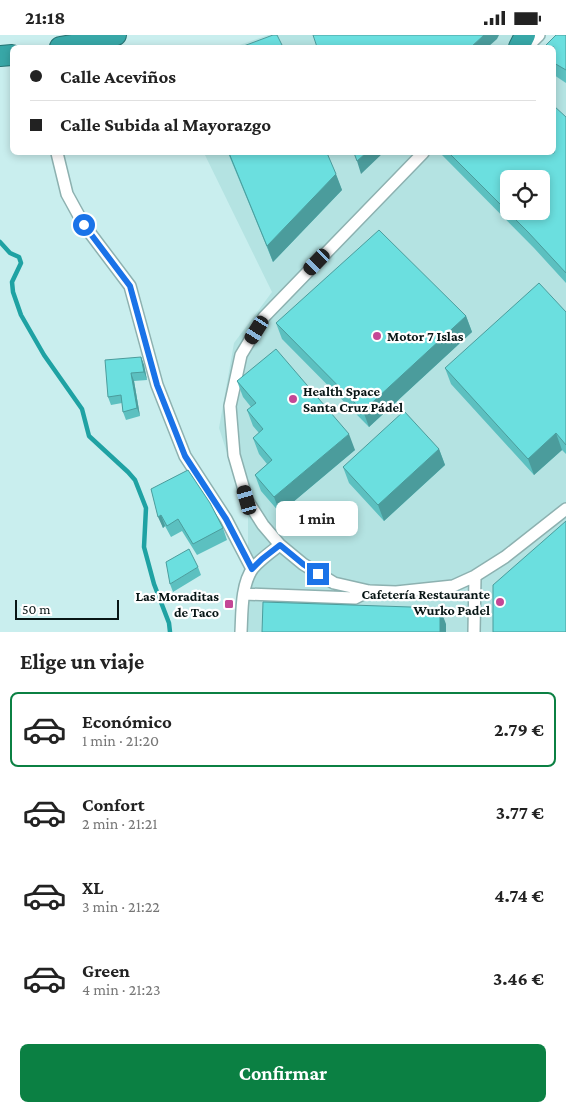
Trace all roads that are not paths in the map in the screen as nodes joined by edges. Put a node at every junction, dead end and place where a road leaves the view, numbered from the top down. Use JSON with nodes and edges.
{"nodes":[{"id":1,"x":116,"y":35,"type":"edge"},
{"id":2,"x":539,"y":35,"type":"edge"},
{"id":3,"x":72,"y":45,"type":"edge"},
{"id":4,"x":529,"y":45,"type":"edge"},
{"id":5,"x":57,"y":155,"type":"edge"},
{"id":6,"x":421,"y":155,"type":"edge"},
{"id":7,"x":566,"y":509,"type":"edge"},
{"id":8,"x":280,"y":545,"type":"junction"},
{"id":9,"x":252,"y":569,"type":"junction"},
{"id":10,"x":475,"y":576,"type":"junction"},
{"id":11,"x":369,"y":591,"type":"junction"},
{"id":12,"x":244,"y":594,"type":"junction"},
{"id":13,"x":241,"y":632,"type":"edge"},
{"id":14,"x":474,"y":632,"type":"edge"}],
"edges":[{"from":1,"to":3,"type":"highway"},
{"from":2,"to":4,"type":"street"},
{"from":5,"to":9,"type":"street"},
{"from":6,"to":8,"type":"street"},
{"from":7,"to":10,"type":"street"},
{"from":8,"to":9,"type":"street"},
{"from":8,"to":11,"type":"street"},
{"from":9,"to":12,"type":"street"},
{"from":10,"to":11,"type":"street"},
{"from":10,"to":14,"type":"street"},
{"from":11,"to":12,"type":"street"},
{"from":12,"to":13,"type":"street"}]}
